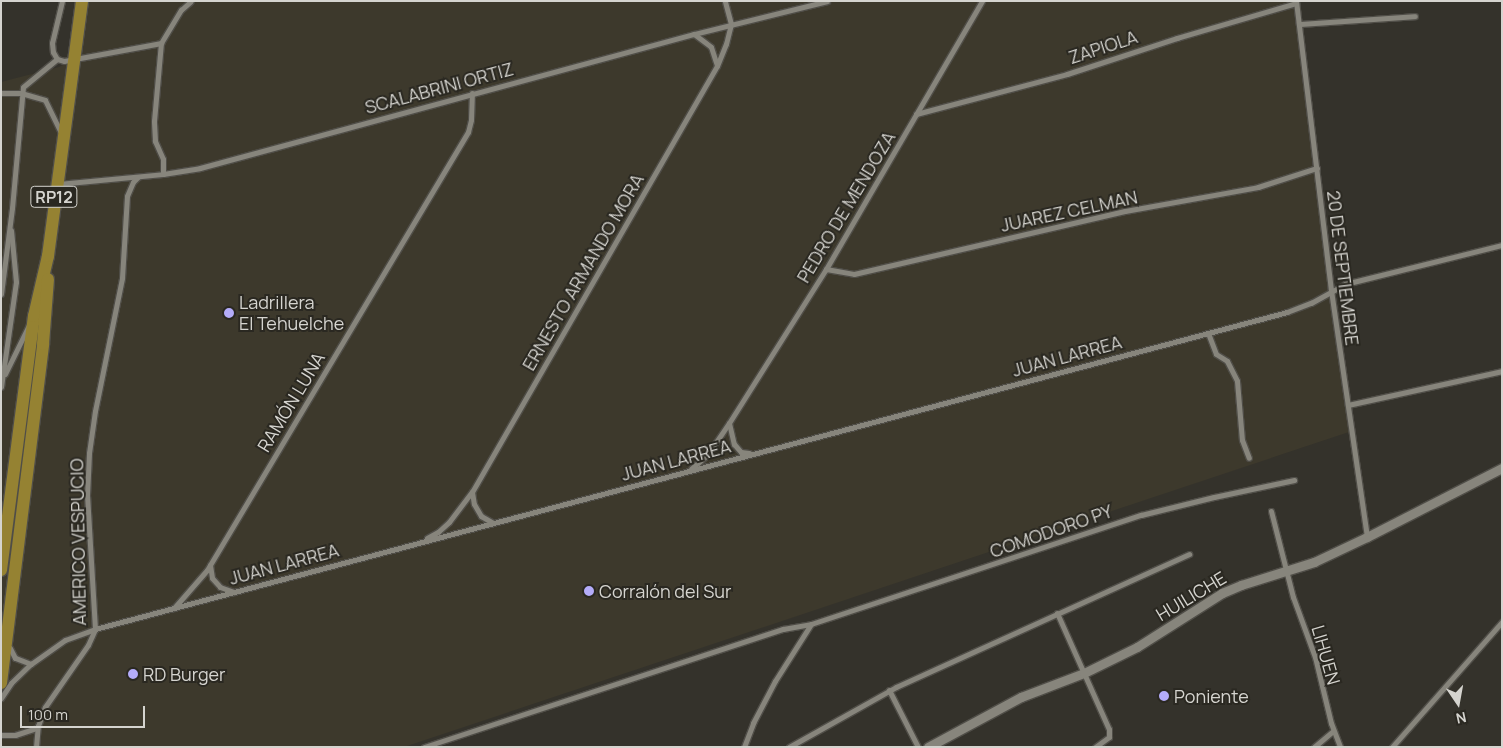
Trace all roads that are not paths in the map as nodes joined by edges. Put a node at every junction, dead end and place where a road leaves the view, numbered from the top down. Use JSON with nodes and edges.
{"nodes":[{"id":1,"x":62,"y":1,"type":"edge"},
{"id":2,"x":82,"y":1,"type":"edge"},
{"id":3,"x":191,"y":1,"type":"edge"},
{"id":4,"x":725,"y":1,"type":"edge"},
{"id":5,"x":827,"y":1,"type":"edge"},
{"id":6,"x":982,"y":1,"type":"edge"},
{"id":7,"x":1296,"y":2,"type":"edge"},
{"id":8,"x":1414,"y":16,"type":"dead end"},
{"id":9,"x":731,"y":24,"type":"junction"},
{"id":10,"x":1299,"y":24,"type":"junction"},
{"id":11,"x":694,"y":34,"type":"junction"},
{"id":12,"x":161,"y":43,"type":"junction"},
{"id":13,"x":58,"y":59,"type":"junction"},
{"id":14,"x":75,"y":59,"type":"junction"},
{"id":15,"x":717,"y":66,"type":"junction"},
{"id":16,"x":1,"y":93,"type":"edge"},
{"id":17,"x":22,"y":93,"type":"junction"},
{"id":18,"x":472,"y":93,"type":"junction"},
{"id":19,"x":916,"y":114,"type":"junction"},
{"id":20,"x":63,"y":138,"type":"junction"},
{"id":21,"x":1317,"y":168,"type":"junction"},
{"id":22,"x":163,"y":174,"type":"junction"},
{"id":23,"x":138,"y":177,"type":"junction"},
{"id":24,"x":56,"y":184,"type":"junction"},
{"id":25,"x":10,"y":222,"type":"junction"},
{"id":26,"x":1502,"y":245,"type":"edge"},
{"id":27,"x":48,"y":256,"type":"junction"},
{"id":28,"x":826,"y":269,"type":"junction"},
{"id":29,"x":1331,"y":290,"type":"junction"},
{"id":30,"x":1,"y":294,"type":"edge"},
{"id":31,"x":35,"y":314,"type":"junction"},
{"id":32,"x":1208,"y":333,"type":"junction"},
{"id":33,"x":1502,"y":371,"type":"edge"},
{"id":34,"x":2,"y":381,"type":"edge"},
{"id":35,"x":1,"y":387,"type":"edge"},
{"id":36,"x":1348,"y":405,"type":"junction"},
{"id":37,"x":729,"y":424,"type":"junction"},
{"id":38,"x":752,"y":454,"type":"junction"},
{"id":39,"x":1248,"y":458,"type":"dead end"},
{"id":40,"x":1502,"y":468,"type":"edge"},
{"id":41,"x":689,"y":471,"type":"junction"},
{"id":42,"x":1294,"y":480,"type":"dead end"},
{"id":43,"x":472,"y":492,"type":"junction"},
{"id":44,"x":1271,"y":511,"type":"dead end"},
{"id":45,"x":493,"y":523,"type":"junction"},
{"id":46,"x":1367,"y":537,"type":"junction"},
{"id":47,"x":3,"y":538,"type":"edge"},
{"id":48,"x":421,"y":542,"type":"junction"},
{"id":49,"x":1189,"y":554,"type":"dead end"},
{"id":50,"x":210,"y":565,"type":"junction"},
{"id":51,"x":1,"y":570,"type":"edge"},
{"id":52,"x":1287,"y":570,"type":"junction"},
{"id":53,"x":234,"y":592,"type":"junction"},
{"id":54,"x":173,"y":608,"type":"junction"},
{"id":55,"x":1057,"y":613,"type":"junction"},
{"id":56,"x":1502,"y":622,"type":"edge"},
{"id":57,"x":811,"y":624,"type":"junction"},
{"id":58,"x":95,"y":630,"type":"junction"},
{"id":59,"x":7,"y":634,"type":"junction"},
{"id":60,"x":31,"y":664,"type":"junction"},
{"id":61,"x":1084,"y":673,"type":"junction"},
{"id":62,"x":1,"y":683,"type":"edge"},
{"id":63,"x":889,"y":690,"type":"junction"},
{"id":64,"x":1,"y":698,"type":"edge"},
{"id":65,"x":37,"y":728,"type":"junction"},
{"id":66,"x":1333,"y":730,"type":"junction"},
{"id":67,"x":1,"y":735,"type":"edge"},
{"id":68,"x":36,"y":747,"type":"edge"},
{"id":69,"x":424,"y":747,"type":"edge"},
{"id":70,"x":744,"y":747,"type":"edge"},
{"id":71,"x":789,"y":747,"type":"edge"},
{"id":72,"x":918,"y":747,"type":"edge"},
{"id":73,"x":928,"y":747,"type":"edge"},
{"id":74,"x":1095,"y":747,"type":"edge"},
{"id":75,"x":1314,"y":747,"type":"edge"},
{"id":76,"x":1340,"y":747,"type":"edge"},
{"id":77,"x":1392,"y":747,"type":"edge"}],
"edges":[{"from":1,"to":13,"type":"street"},
{"from":2,"to":14,"type":"main road","number":"RP12"},
{"from":3,"to":12,"type":"street"},
{"from":4,"to":9,"type":"street"},
{"from":5,"to":9,"type":"street","name":"SCALABRINI ORTIZ"},
{"from":6,"to":19,"type":"street","name":"PEDRO DE MENDOZA"},
{"from":7,"to":10,"type":"street","name":"20 DE SEPTIEMBRE"},
{"from":7,"to":19,"type":"street","name":"ZAPIOLA"},
{"from":8,"to":10,"type":"street"},
{"from":9,"to":11,"type":"street","name":"SCALABRINI ORTIZ"},
{"from":9,"to":15,"type":"street","name":"ERNESTO ARMANDO MORA"},
{"from":10,"to":21,"type":"street","name":"20 DE SEPTIEMBRE"},
{"from":11,"to":15,"type":"street"},
{"from":11,"to":18,"type":"street","name":"SCALABRINI ORTIZ"},
{"from":12,"to":14,"type":"street"},
{"from":12,"to":22,"type":"street"},
{"from":13,"to":14,"type":"street"},
{"from":13,"to":17,"type":"street"},
{"from":14,"to":20,"type":"main road","number":"RP12"},
{"from":15,"to":43,"type":"street","name":"ERNESTO ARMANDO MORA"},
{"from":16,"to":17,"type":"street"},
{"from":17,"to":20,"type":"street"},
{"from":17,"to":25,"type":"street"},
{"from":18,"to":22,"type":"street","name":"SCALABRINI ORTIZ"},
{"from":18,"to":50,"type":"street","name":"RAMÓN LUNA"},
{"from":19,"to":28,"type":"street","name":"PEDRO DE MENDOZA"},
{"from":20,"to":24,"type":"main road","number":"RP12"},
{"from":21,"to":28,"type":"street","name":"JUAREZ CELMAN"},
{"from":21,"to":29,"type":"street","name":"20 DE SEPTIEMBRE"},
{"from":22,"to":23,"type":"street","name":"SCALABRINI ORTIZ"},
{"from":23,"to":24,"type":"street","name":"SCALABRINI ORTIZ"},
{"from":23,"to":58,"type":"street","name":"AMERICO VESPUCIO"},
{"from":24,"to":27,"type":"main road","number":"RP12"},
{"from":25,"to":30,"type":"street"},
{"from":25,"to":34,"type":"street"},
{"from":26,"to":29,"type":"street","name":"JUAN LARREA"},
{"from":27,"to":31,"type":"main road","number":"RP12"},
{"from":27,"to":59,"type":"main road","number":"RP12"},
{"from":28,"to":37,"type":"street","name":"PEDRO DE MENDOZA"},
{"from":29,"to":32,"type":"street","name":"JUAN LARREA"},
{"from":29,"to":36,"type":"street","name":"20 DE SEPTIEMBRE"},
{"from":31,"to":34,"type":"street"},
{"from":31,"to":47,"type":"main road","number":"RP12"},
{"from":32,"to":38,"type":"street","name":"JUAN LARREA"},
{"from":32,"to":39,"type":"street"},
{"from":33,"to":36,"type":"street"},
{"from":34,"to":35,"type":"street"},
{"from":36,"to":46,"type":"street","name":"20 DE SEPTIEMBRE"},
{"from":37,"to":38,"type":"street"},
{"from":37,"to":41,"type":"street","name":"PEDRO DE MENDOZA"},
{"from":38,"to":41,"type":"street","name":"JUAN LARREA"},
{"from":40,"to":46,"type":"street","name":"HUILICHE"},
{"from":41,"to":45,"type":"street","name":"JUAN LARREA"},
{"from":42,"to":57,"type":"street","name":"COMODORO PY"},
{"from":43,"to":45,"type":"street"},
{"from":43,"to":48,"type":"street","name":"ERNESTO ARMANDO MORA"},
{"from":44,"to":52,"type":"street","name":"LIHUEN"},
{"from":45,"to":48,"type":"street","name":"JUAN LARREA"},
{"from":46,"to":52,"type":"street","name":"HUILICHE"},
{"from":47,"to":51,"type":"main road","number":"RP12"},
{"from":48,"to":53,"type":"street","name":"JUAN LARREA"},
{"from":49,"to":55,"type":"street"},
{"from":50,"to":53,"type":"street"},
{"from":50,"to":54,"type":"street","name":"RAMÓN LUNA"},
{"from":52,"to":61,"type":"street","name":"HUILICHE"},
{"from":52,"to":66,"type":"street","name":"LIHUEN"},
{"from":53,"to":54,"type":"street","name":"JUAN LARREA"},
{"from":54,"to":58,"type":"street","name":"JUAN LARREA"},
{"from":55,"to":61,"type":"street"},
{"from":55,"to":63,"type":"street"},
{"from":56,"to":77,"type":"street"},
{"from":57,"to":69,"type":"street","name":"COMODORO PY"},
{"from":57,"to":70,"type":"street"},
{"from":58,"to":60,"type":"street","name":"JUAN LARREA"},
{"from":58,"to":65,"type":"street","name":"AMERICO VESPUCIO"},
{"from":59,"to":60,"type":"street"},
{"from":59,"to":62,"type":"main road","number":"RP12"},
{"from":60,"to":64,"type":"street","name":"JUAN LARREA"},
{"from":61,"to":73,"type":"street","name":"HUILICHE"},
{"from":61,"to":74,"type":"street"},
{"from":63,"to":71,"type":"street"},
{"from":63,"to":72,"type":"street"},
{"from":65,"to":67,"type":"street"},
{"from":65,"to":68,"type":"street","name":"AMERICO VESPUCIO"},
{"from":66,"to":75,"type":"street"},
{"from":66,"to":76,"type":"street","name":"LIHUEN"}]}
